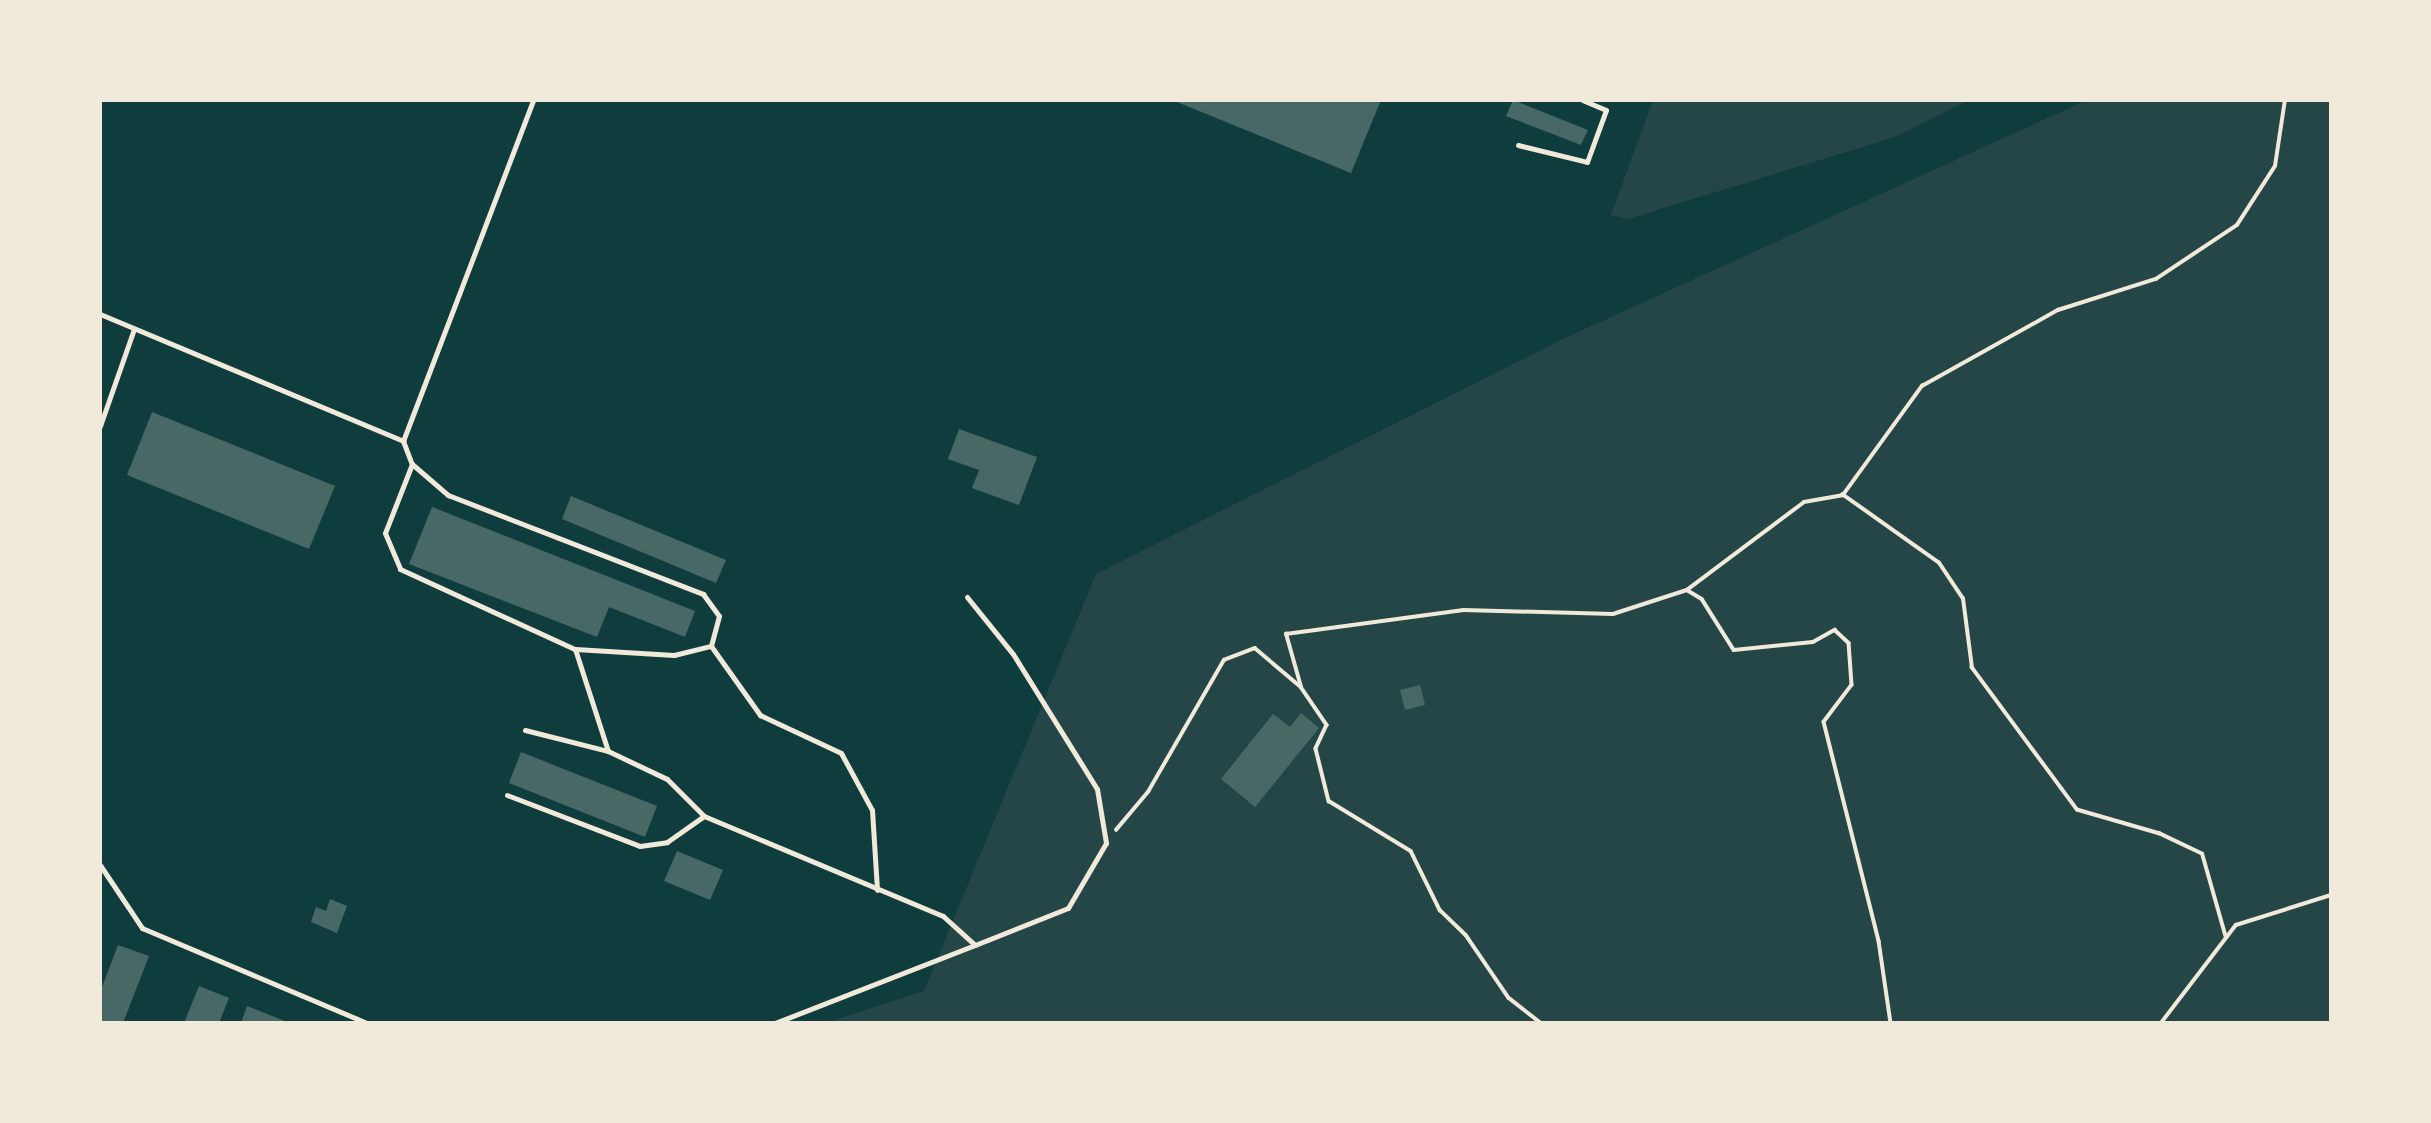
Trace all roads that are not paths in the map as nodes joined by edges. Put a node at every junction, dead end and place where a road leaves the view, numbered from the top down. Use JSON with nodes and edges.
{"nodes":[{"id":1,"x":533,"y":100,"type":"edge"},
{"id":2,"x":1583,"y":100,"type":"edge"},
{"id":3,"x":1518,"y":145,"type":"dead end"},
{"id":4,"x":100,"y":314,"type":"edge"},
{"id":5,"x":134,"y":329,"type":"junction"},
{"id":6,"x":100,"y":426,"type":"edge"},
{"id":7,"x":402,"y":441,"type":"junction"},
{"id":8,"x":412,"y":464,"type":"junction"},
{"id":9,"x":967,"y":597,"type":"dead end"},
{"id":10,"x":710,"y":646,"type":"junction"},
{"id":11,"x":575,"y":649,"type":"junction"},
{"id":12,"x":524,"y":730,"type":"dead end"},
{"id":13,"x":608,"y":751,"type":"junction"},
{"id":14,"x":507,"y":795,"type":"dead end"},
{"id":15,"x":704,"y":816,"type":"junction"},
{"id":16,"x":100,"y":865,"type":"edge"},
{"id":17,"x":877,"y":890,"type":"junction"},
{"id":18,"x":975,"y":945,"type":"junction"},
{"id":19,"x":367,"y":1023,"type":"edge"},
{"id":20,"x":775,"y":1023,"type":"edge"}],
"edges":[{"from":1,"to":7,"type":"lane"},
{"from":2,"to":3,"type":"lane"},
{"from":4,"to":5,"type":"lane"},
{"from":5,"to":6,"type":"lane"},
{"from":5,"to":7,"type":"lane"},
{"from":7,"to":8,"type":"lane"},
{"from":8,"to":10,"type":"lane"},
{"from":8,"to":11,"type":"lane"},
{"from":9,"to":18,"type":"lane"},
{"from":10,"to":11,"type":"lane"},
{"from":10,"to":17,"type":"lane"},
{"from":11,"to":13,"type":"lane"},
{"from":12,"to":13,"type":"lane"},
{"from":13,"to":15,"type":"lane"},
{"from":14,"to":15,"type":"lane"},
{"from":15,"to":17,"type":"lane"},
{"from":16,"to":19,"type":"lane"},
{"from":17,"to":18,"type":"lane"},
{"from":18,"to":20,"type":"lane"}]}
